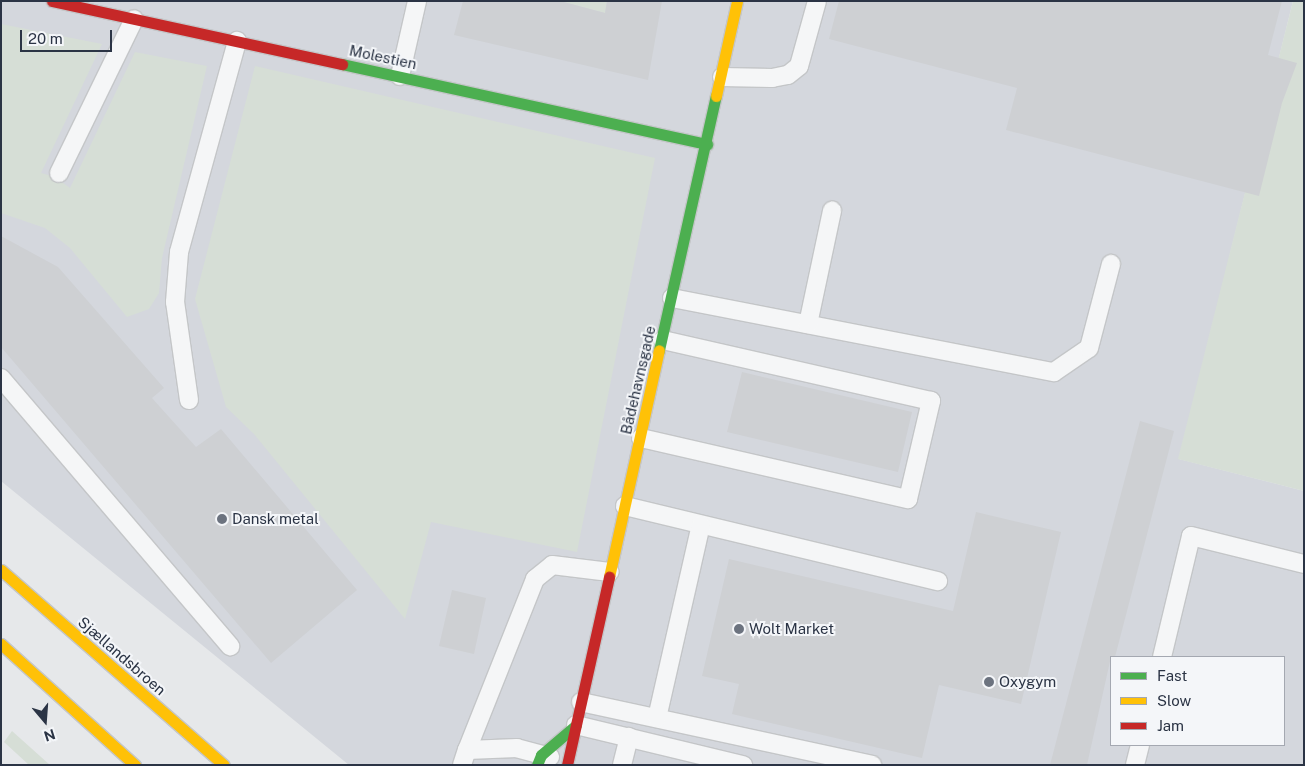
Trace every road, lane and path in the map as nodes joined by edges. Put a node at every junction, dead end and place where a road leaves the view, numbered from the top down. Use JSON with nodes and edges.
{"nodes":[{"id":1,"x":52,"y":1,"type":"edge"},
{"id":2,"x":418,"y":1,"type":"edge"},
{"id":3,"x":737,"y":1,"type":"edge"},
{"id":4,"x":817,"y":1,"type":"edge"},
{"id":5,"x":134,"y":19,"type":"junction"},
{"id":6,"x":237,"y":41,"type":"junction"},
{"id":7,"x":400,"y":76,"type":"junction"},
{"id":8,"x":722,"y":77,"type":"junction"},
{"id":9,"x":707,"y":144,"type":"junction"},
{"id":10,"x":59,"y":173,"type":"dead end"},
{"id":11,"x":832,"y":211,"type":"dead end"},
{"id":12,"x":1112,"y":264,"type":"dead end"},
{"id":13,"x":672,"y":298,"type":"junction"},
{"id":14,"x":808,"y":324,"type":"junction"},
{"id":15,"x":663,"y":340,"type":"junction"},
{"id":16,"x":1,"y":378,"type":"edge"},
{"id":17,"x":189,"y":400,"type":"dead end"},
{"id":18,"x":641,"y":438,"type":"junction"},
{"id":19,"x":625,"y":506,"type":"junction"},
{"id":20,"x":701,"y":525,"type":"junction"},
{"id":21,"x":1304,"y":564,"type":"edge"},
{"id":22,"x":1,"y":570,"type":"edge"},
{"id":23,"x":610,"y":572,"type":"junction"},
{"id":24,"x":938,"y":581,"type":"dead end"},
{"id":25,"x":1,"y":644,"type":"edge"},
{"id":26,"x":230,"y":646,"type":"dead end"},
{"id":27,"x":1162,"y":656,"type":"edge"},
{"id":28,"x":581,"y":702,"type":"junction"},
{"id":29,"x":657,"y":718,"type":"junction"},
{"id":30,"x":576,"y":725,"type":"junction"},
{"id":31,"x":629,"y":737,"type":"junction"},
{"id":32,"x":1140,"y":746,"type":"edge"},
{"id":33,"x":464,"y":757,"type":"edge"},
{"id":34,"x":539,"y":760,"type":"edge"},
{"id":35,"x":567,"y":763,"type":"edge"},
{"id":36,"x":136,"y":765,"type":"edge"},
{"id":37,"x":224,"y":765,"type":"edge"},
{"id":38,"x":622,"y":765,"type":"edge"},
{"id":39,"x":743,"y":765,"type":"edge"},
{"id":40,"x":872,"y":765,"type":"edge"},
{"id":41,"x":1135,"y":765,"type":"edge"}],
"edges":[{"from":1,"to":5,"type":"street","name":"Molestien"},
{"from":2,"to":7,"type":"lane"},
{"from":3,"to":8,"type":"street","name":"Bådehavnsgade"},
{"from":4,"to":8,"type":"lane"},
{"from":5,"to":6,"type":"street","name":"Molestien"},
{"from":5,"to":10,"type":"lane"},
{"from":6,"to":7,"type":"street","name":"Molestien"},
{"from":6,"to":17,"type":"lane"},
{"from":7,"to":9,"type":"street","name":"Molestien"},
{"from":8,"to":9,"type":"street","name":"Bådehavnsgade"},
{"from":9,"to":13,"type":"street","name":"Bådehavnsgade"},
{"from":11,"to":14,"type":"lane"},
{"from":12,"to":14,"type":"lane"},
{"from":13,"to":14,"type":"lane"},
{"from":13,"to":15,"type":"street","name":"Bådehavnsgade"},
{"from":15,"to":18,"type":"street","name":"Bådehavnsgade"},
{"from":15,"to":18,"type":"lane"},
{"from":16,"to":26,"type":"lane"},
{"from":18,"to":19,"type":"street","name":"Bådehavnsgade"},
{"from":19,"to":20,"type":"lane"},
{"from":19,"to":23,"type":"street","name":"Bådehavnsgade"},
{"from":20,"to":24,"type":"lane"},
{"from":20,"to":29,"type":"lane"},
{"from":21,"to":27,"type":"lane"},
{"from":22,"to":37,"type":"street","name":"Sjællandsbroen"},
{"from":23,"to":28,"type":"street","name":"Bådehavnsgade"},
{"from":23,"to":33,"type":"lane"},
{"from":25,"to":36,"type":"street"},
{"from":28,"to":29,"type":"lane"},
{"from":28,"to":30,"type":"street","name":"Bådehavnsgade"},
{"from":29,"to":40,"type":"lane"},
{"from":30,"to":31,"type":"lane"},
{"from":30,"to":34,"type":"street"},
{"from":30,"to":35,"type":"street","name":"Bådehavnsgade"},
{"from":31,"to":38,"type":"lane"},
{"from":31,"to":39,"type":"lane"},
{"from":32,"to":41,"type":"lane"},
{"from":33,"to":34,"type":"lane"},
{"from":34,"to":35,"type":"lane"}]}
